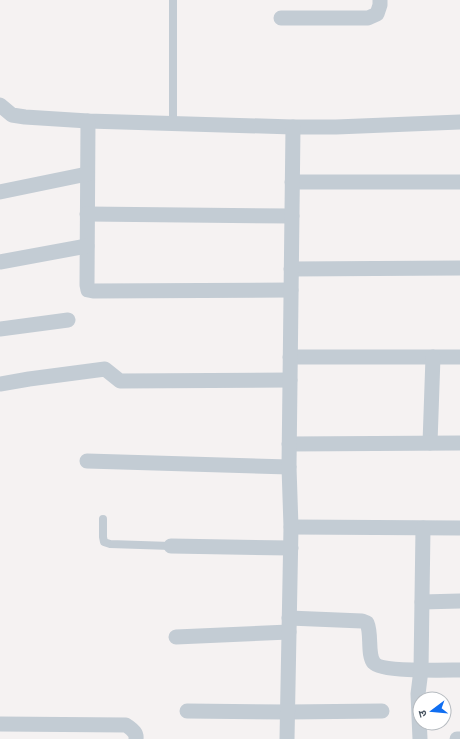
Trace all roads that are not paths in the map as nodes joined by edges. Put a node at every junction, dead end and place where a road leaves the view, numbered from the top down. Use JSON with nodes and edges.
{"nodes":[{"id":1,"x":173,"y":0,"type":"edge"},
{"id":2,"x":380,"y":0,"type":"edge"},
{"id":3,"x":281,"y":18,"type":"dead end"},
{"id":4,"x":0,"y":105,"type":"edge"},
{"id":5,"x":88,"y":121,"type":"junction"},
{"id":6,"x":460,"y":122,"type":"edge"},
{"id":7,"x":173,"y":124,"type":"junction"},
{"id":8,"x":293,"y":127,"type":"junction"},
{"id":9,"x":87,"y":174,"type":"junction"},
{"id":10,"x":292,"y":182,"type":"junction"},
{"id":11,"x":460,"y":182,"type":"edge"},
{"id":12,"x":0,"y":192,"type":"edge"},
{"id":13,"x":87,"y":214,"type":"junction"},
{"id":14,"x":292,"y":216,"type":"junction"},
{"id":15,"x":87,"y":246,"type":"junction"},
{"id":16,"x":0,"y":262,"type":"edge"},
{"id":17,"x":460,"y":268,"type":"edge"},
{"id":18,"x":291,"y":269,"type":"junction"},
{"id":19,"x":291,"y":290,"type":"junction"},
{"id":20,"x":68,"y":320,"type":"dead end"},
{"id":21,"x":0,"y":329,"type":"edge"},
{"id":22,"x":460,"y":356,"type":"edge"},
{"id":23,"x":290,"y":357,"type":"junction"},
{"id":24,"x":433,"y":357,"type":"junction"},
{"id":25,"x":290,"y":380,"type":"junction"},
{"id":26,"x":0,"y":384,"type":"edge"},
{"id":27,"x":430,"y":443,"type":"junction"},
{"id":28,"x":460,"y":443,"type":"edge"},
{"id":29,"x":289,"y":444,"type":"junction"},
{"id":30,"x":87,"y":461,"type":"dead end"},
{"id":31,"x":288,"y":467,"type":"junction"},
{"id":32,"x":103,"y":519,"type":"dead end"},
{"id":33,"x":291,"y":527,"type":"junction"},
{"id":34,"x":423,"y":528,"type":"junction"},
{"id":35,"x":460,"y":528,"type":"edge"},
{"id":36,"x":171,"y":546,"type":"joint"},
{"id":37,"x":291,"y":548,"type":"junction"},
{"id":38,"x":460,"y":601,"type":"edge"},
{"id":39,"x":422,"y":602,"type":"junction"},
{"id":40,"x":289,"y":625,"type":"junction"},
{"id":41,"x":176,"y":637,"type":"dead end"},
{"id":42,"x":421,"y":670,"type":"junction"},
{"id":43,"x":460,"y":670,"type":"edge"},
{"id":44,"x":186,"y":711,"type":"dead end"},
{"id":45,"x":382,"y":711,"type":"dead end"},
{"id":46,"x":288,"y":712,"type":"junction"},
{"id":47,"x":0,"y":724,"type":"edge"},
{"id":48,"x":136,"y":739,"type":"edge"},
{"id":49,"x":287,"y":739,"type":"edge"},
{"id":50,"x":420,"y":739,"type":"edge"}],
"edges":[{"from":1,"to":7,"type":"lane"},
{"from":2,"to":3,"type":"street"},
{"from":4,"to":5,"type":"street"},
{"from":5,"to":7,"type":"street"},
{"from":5,"to":9,"type":"street"},
{"from":6,"to":8,"type":"street"},
{"from":7,"to":8,"type":"street"},
{"from":8,"to":10,"type":"street"},
{"from":9,"to":12,"type":"street"},
{"from":9,"to":13,"type":"street"},
{"from":10,"to":11,"type":"street"},
{"from":10,"to":14,"type":"street"},
{"from":13,"to":14,"type":"street"},
{"from":13,"to":15,"type":"street"},
{"from":14,"to":18,"type":"street"},
{"from":15,"to":16,"type":"street"},
{"from":15,"to":19,"type":"street"},
{"from":17,"to":18,"type":"street"},
{"from":18,"to":19,"type":"street"},
{"from":19,"to":23,"type":"street"},
{"from":20,"to":21,"type":"street"},
{"from":22,"to":24,"type":"street"},
{"from":23,"to":24,"type":"street"},
{"from":23,"to":25,"type":"street"},
{"from":24,"to":27,"type":"street"},
{"from":25,"to":26,"type":"street"},
{"from":25,"to":29,"type":"street"},
{"from":27,"to":28,"type":"street"},
{"from":27,"to":29,"type":"street"},
{"from":29,"to":31,"type":"street"},
{"from":30,"to":31,"type":"street"},
{"from":31,"to":33,"type":"street"},
{"from":32,"to":36,"type":"lane"},
{"from":33,"to":34,"type":"street"},
{"from":33,"to":37,"type":"street"},
{"from":34,"to":35,"type":"street"},
{"from":34,"to":39,"type":"street"},
{"from":36,"to":37,"type":"street"},
{"from":37,"to":40,"type":"street"},
{"from":38,"to":39,"type":"street"},
{"from":39,"to":42,"type":"street"},
{"from":40,"to":41,"type":"street"},
{"from":40,"to":42,"type":"street"},
{"from":40,"to":46,"type":"street"},
{"from":42,"to":43,"type":"street"},
{"from":42,"to":50,"type":"street"},
{"from":44,"to":46,"type":"street"},
{"from":45,"to":46,"type":"street"},
{"from":46,"to":49,"type":"street"},
{"from":47,"to":48,"type":"street"}]}
